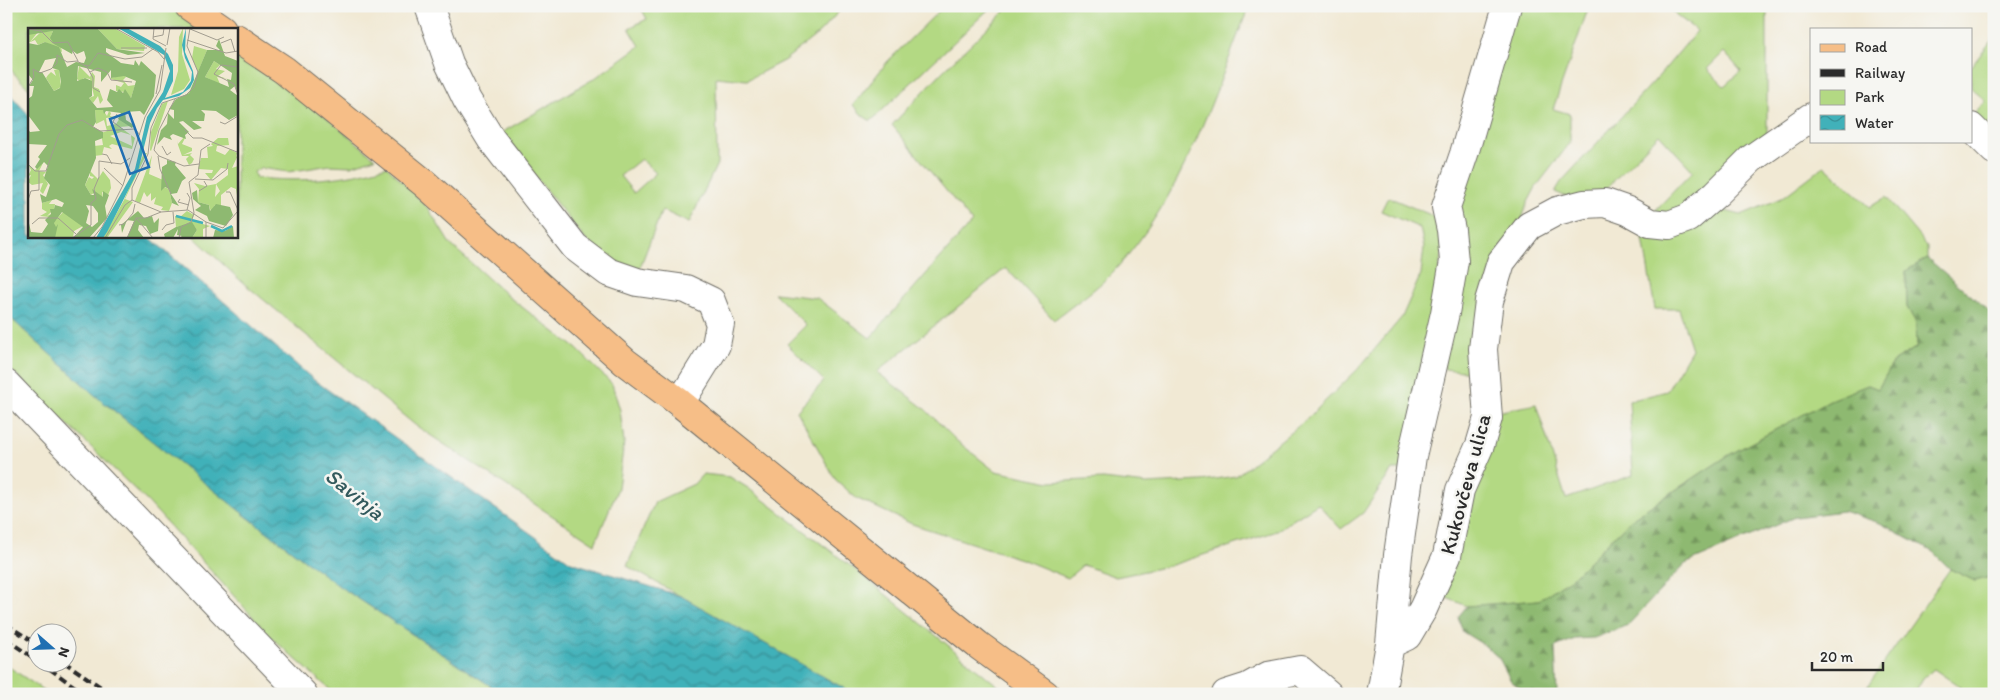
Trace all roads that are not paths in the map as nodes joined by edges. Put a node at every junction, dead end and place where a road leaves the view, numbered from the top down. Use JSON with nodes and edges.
{"nodes":[{"id":1,"x":189,"y":6,"type":"edge"},
{"id":2,"x":429,"y":6,"type":"edge"},
{"id":3,"x":1507,"y":6,"type":"edge"},
{"id":4,"x":221,"y":28,"type":"edge"},
{"id":5,"x":238,"y":39,"type":"edge"},
{"id":6,"x":1810,"y":118,"type":"edge"},
{"id":7,"x":1972,"y":128,"type":"edge"},
{"id":8,"x":1994,"y":150,"type":"edge"},
{"id":9,"x":6,"y":384,"type":"edge"},
{"id":10,"x":680,"y":403,"type":"junction"},
{"id":11,"x":1390,"y":644,"type":"junction"},
{"id":12,"x":303,"y":694,"type":"edge"},
{"id":13,"x":1045,"y":694,"type":"edge"},
{"id":14,"x":1226,"y":694,"type":"edge"},
{"id":15,"x":1328,"y":694,"type":"edge"},
{"id":16,"x":1381,"y":694,"type":"edge"}],
"edges":[{"from":1,"to":4,"type":"main road"},
{"from":2,"to":10,"type":"street"},
{"from":3,"to":11,"type":"street"},
{"from":5,"to":10,"type":"main road"},
{"from":6,"to":11,"type":"street","name":"Kukovčeva ulica"},
{"from":7,"to":8,"type":"street"},
{"from":9,"to":12,"type":"street"},
{"from":10,"to":13,"type":"main road"},
{"from":11,"to":16,"type":"street"},
{"from":14,"to":15,"type":"street"}]}
